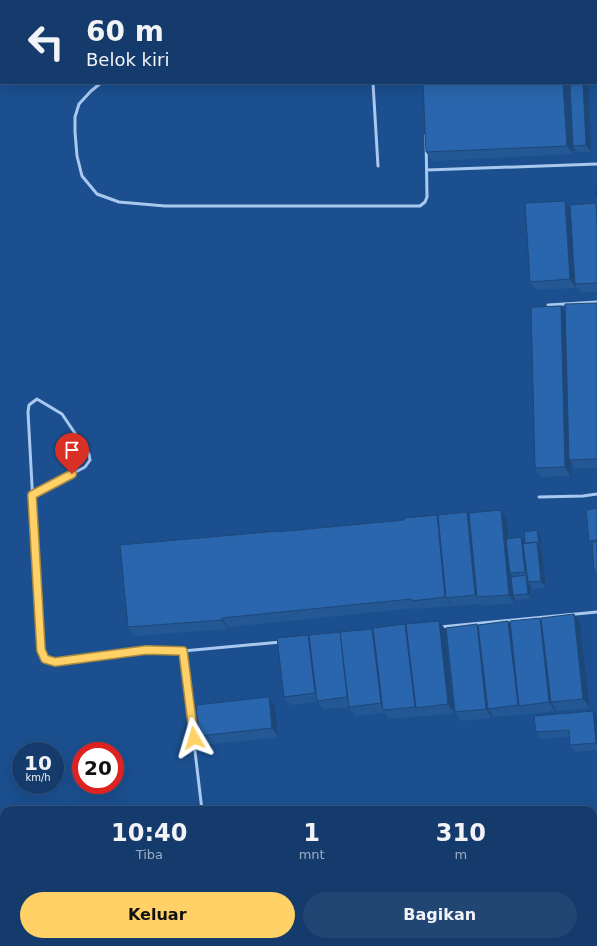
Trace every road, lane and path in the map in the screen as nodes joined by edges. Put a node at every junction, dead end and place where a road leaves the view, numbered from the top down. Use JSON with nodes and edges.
{"nodes":[{"id":1,"x":100,"y":84,"type":"edge"},
{"id":2,"x":373,"y":84,"type":"edge"},
{"id":3,"x":425,"y":130,"type":"edge"},
{"id":4,"x":597,"y":164,"type":"edge"},
{"id":5,"x":378,"y":166,"type":"dead end"},
{"id":6,"x":427,"y":170,"type":"junction"},
{"id":7,"x":597,"y":302,"type":"edge"},
{"id":8,"x":548,"y":304,"type":"dead end"},
{"id":9,"x":597,"y":494,"type":"edge"},
{"id":10,"x":32,"y":495,"type":"junction"},
{"id":11,"x":539,"y":497,"type":"dead end"},
{"id":12,"x":597,"y":612,"type":"edge"},
{"id":13,"x":435,"y":627,"type":"edge"},
{"id":14,"x":286,"y":641,"type":"edge"},
{"id":15,"x":183,"y":651,"type":"junction"},
{"id":16,"x":202,"y":806,"type":"edge"}],
"edges":[{"from":1,"to":6,"type":"lane"},
{"from":2,"to":5,"type":"lane"},
{"from":3,"to":6,"type":"lane"},
{"from":4,"to":6,"type":"lane"},
{"from":7,"to":8,"type":"lane"},
{"from":9,"to":11,"type":"lane"},
{"from":10,"to":10,"type":"lane"},
{"from":10,"to":15,"type":"lane"},
{"from":12,"to":13,"type":"lane"},
{"from":14,"to":15,"type":"lane"},
{"from":15,"to":16,"type":"lane"}]}
